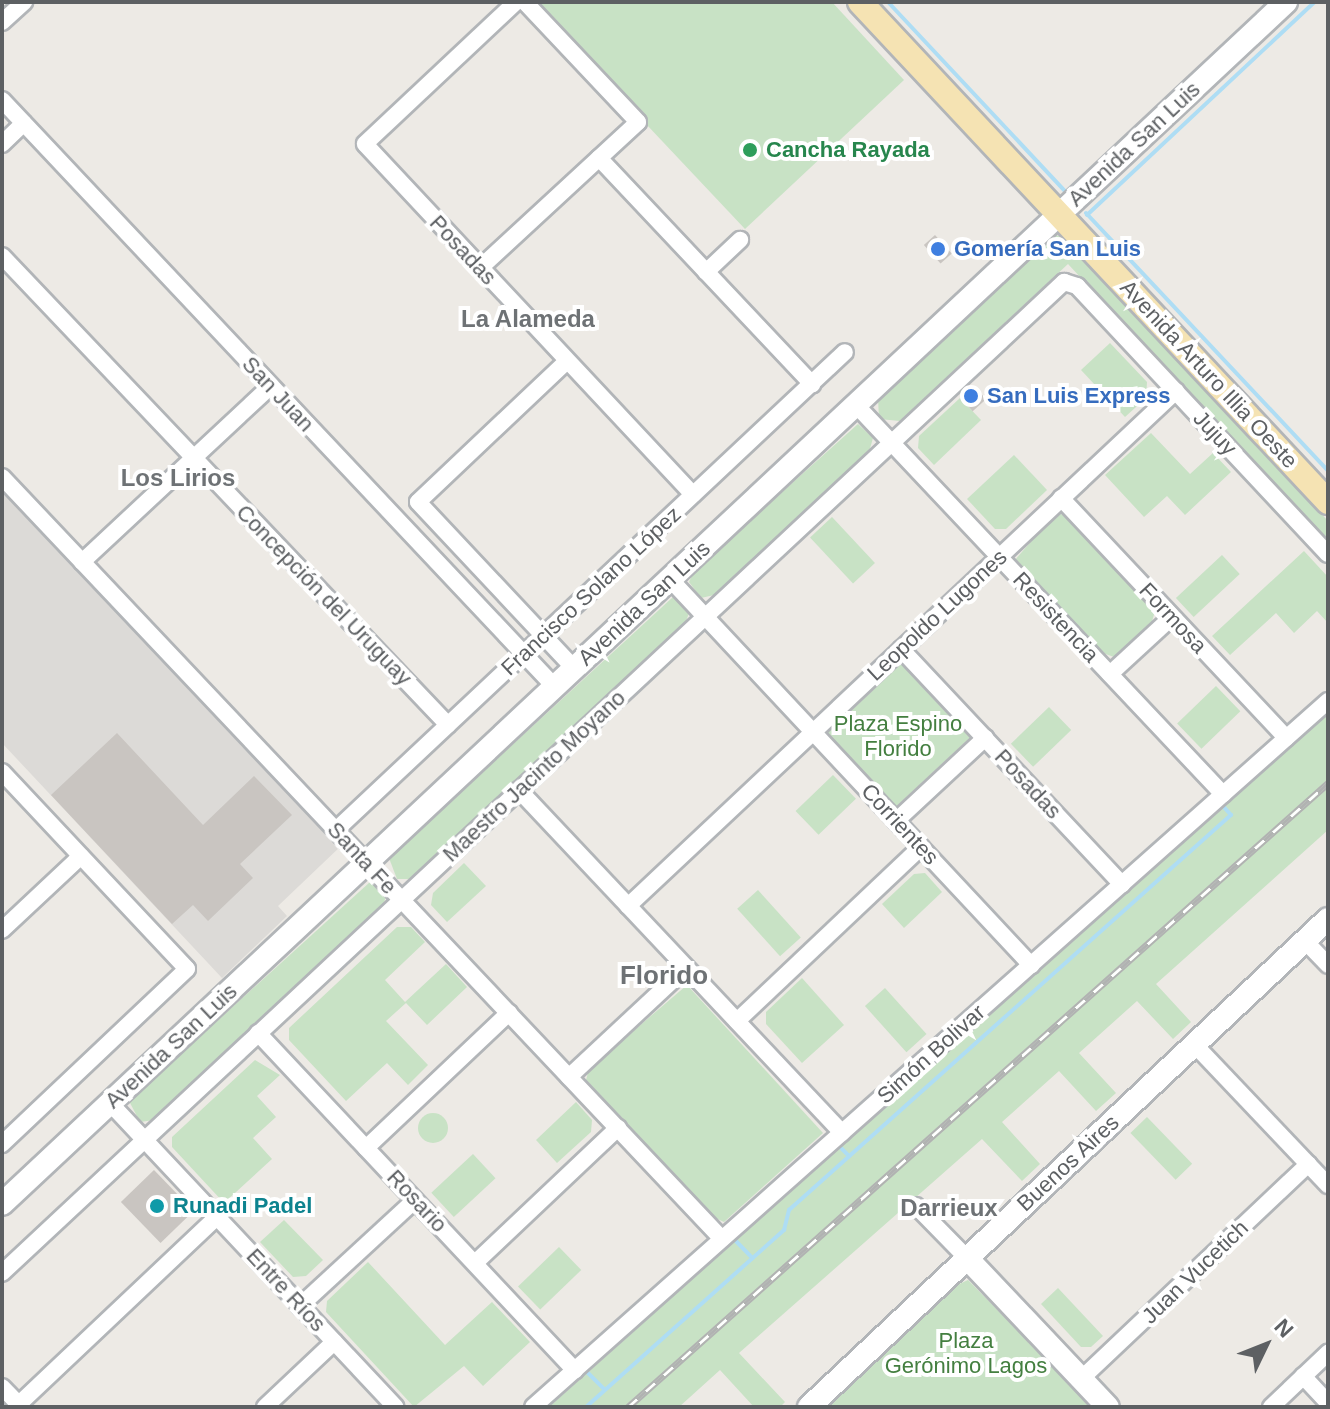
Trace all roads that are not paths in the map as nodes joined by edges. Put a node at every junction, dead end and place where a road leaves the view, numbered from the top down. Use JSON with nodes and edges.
{"nodes":[{"id":1,"x":24,"y":2,"type":"edge"},
{"id":2,"x":516,"y":2,"type":"edge"},
{"id":3,"x":525,"y":2,"type":"edge"},
{"id":4,"x":860,"y":2,"type":"edge"},
{"id":5,"x":1286,"y":2,"type":"edge"},
{"id":6,"x":2,"y":22,"type":"edge"},
{"id":7,"x":2,"y":100,"type":"edge"},
{"id":8,"x":24,"y":123,"type":"junction"},
{"id":9,"x":2,"y":144,"type":"edge"},
{"id":10,"x":599,"y":158,"type":"junction"},
{"id":11,"x":1059,"y":215,"type":"junction"},
{"id":12,"x":740,"y":240,"type":"dead end"},
{"id":13,"x":2,"y":256,"type":"edge"},
{"id":14,"x":480,"y":268,"type":"junction"},
{"id":15,"x":706,"y":272,"type":"junction"},
{"id":16,"x":1067,"y":281,"type":"joint"},
{"id":17,"x":845,"y":352,"type":"dead end"},
{"id":18,"x":567,"y":361,"type":"junction"},
{"id":19,"x":812,"y":384,"type":"junction"},
{"id":20,"x":271,"y":386,"type":"junction"},
{"id":21,"x":1176,"y":391,"type":"junction"},
{"id":22,"x":856,"y":405,"type":"junction"},
{"id":23,"x":891,"y":442,"type":"junction"},
{"id":24,"x":194,"y":458,"type":"junction"},
{"id":25,"x":2,"y":477,"type":"edge"},
{"id":26,"x":693,"y":495,"type":"junction"},
{"id":27,"x":1061,"y":498,"type":"junction"},
{"id":28,"x":1328,"y":502,"type":"edge"},
{"id":29,"x":1328,"y":554,"type":"edge"},
{"id":30,"x":999,"y":557,"type":"junction"},
{"id":31,"x":82,"y":562,"type":"junction"},
{"id":32,"x":670,"y":579,"type":"junction"},
{"id":33,"x":705,"y":616,"type":"junction"},
{"id":34,"x":1172,"y":617,"type":"junction"},
{"id":35,"x":543,"y":636,"type":"junction"},
{"id":36,"x":901,"y":649,"type":"junction"},
{"id":37,"x":524,"y":654,"type":"junction"},
{"id":38,"x":574,"y":668,"type":"junction"},
{"id":39,"x":1110,"y":674,"type":"junction"},
{"id":40,"x":555,"y":687,"type":"junction"},
{"id":41,"x":1328,"y":701,"type":"edge"},
{"id":42,"x":448,"y":725,"type":"junction"},
{"id":43,"x":813,"y":732,"type":"junction"},
{"id":44,"x":985,"y":738,"type":"junction"},
{"id":45,"x":1286,"y":738,"type":"junction"},
{"id":46,"x":2,"y":772,"type":"edge"},
{"id":47,"x":519,"y":790,"type":"junction"},
{"id":48,"x":1223,"y":794,"type":"junction"},
{"id":49,"x":896,"y":821,"type":"junction"},
{"id":50,"x":336,"y":830,"type":"junction"},
{"id":51,"x":921,"y":847,"type":"junction"},
{"id":52,"x":81,"y":856,"type":"junction"},
{"id":53,"x":367,"y":863,"type":"junction"},
{"id":54,"x":1122,"y":884,"type":"junction"},
{"id":55,"x":401,"y":899,"type":"junction"},
{"id":56,"x":628,"y":906,"type":"junction"},
{"id":57,"x":1328,"y":919,"type":"edge"},
{"id":58,"x":2,"y":930,"type":"edge"},
{"id":59,"x":1305,"y":941,"type":"junction"},
{"id":60,"x":1031,"y":965,"type":"junction"},
{"id":61,"x":1328,"y":965,"type":"edge"},
{"id":62,"x":686,"y":968,"type":"junction"},
{"id":63,"x":509,"y":1013,"type":"junction"},
{"id":64,"x":737,"y":1021,"type":"junction"},
{"id":65,"x":258,"y":1033,"type":"junction"},
{"id":66,"x":1195,"y":1045,"type":"junction"},
{"id":67,"x":569,"y":1077,"type":"junction"},
{"id":68,"x":110,"y":1103,"type":"junction"},
{"id":69,"x":618,"y":1128,"type":"junction"},
{"id":70,"x":842,"y":1133,"type":"junction"},
{"id":71,"x":144,"y":1139,"type":"junction"},
{"id":72,"x":2,"y":1144,"type":"edge"},
{"id":73,"x":366,"y":1148,"type":"junction"},
{"id":74,"x":1308,"y":1164,"type":"junction"},
{"id":75,"x":1328,"y":1185,"type":"edge"},
{"id":76,"x":415,"y":1200,"type":"junction"},
{"id":77,"x":2,"y":1204,"type":"edge"},
{"id":78,"x":916,"y":1206,"type":"dead end"},
{"id":79,"x":217,"y":1217,"type":"junction"},
{"id":80,"x":722,"y":1239,"type":"junction"},
{"id":81,"x":967,"y":1258,"type":"junction"},
{"id":82,"x":475,"y":1263,"type":"junction"},
{"id":83,"x":2,"y":1273,"type":"edge"},
{"id":84,"x":300,"y":1306,"type":"junction"},
{"id":85,"x":334,"y":1342,"type":"junction"},
{"id":86,"x":1328,"y":1353,"type":"edge"},
{"id":87,"x":575,"y":1370,"type":"junction"},
{"id":88,"x":1303,"y":1376,"type":"junction"},
{"id":89,"x":1081,"y":1379,"type":"junction"},
{"id":90,"x":2,"y":1387,"type":"edge"},
{"id":91,"x":1328,"y":1403,"type":"edge"},
{"id":92,"x":19,"y":1406,"type":"edge"},
{"id":93,"x":265,"y":1407,"type":"edge"},
{"id":94,"x":395,"y":1407,"type":"edge"},
{"id":95,"x":533,"y":1407,"type":"edge"},
{"id":96,"x":809,"y":1407,"type":"edge"},
{"id":97,"x":1108,"y":1407,"type":"edge"},
{"id":98,"x":1271,"y":1407,"type":"edge"}],
"edges":[{"from":1,"to":6,"type":"street"},
{"from":2,"to":14,"type":"street","name":"Posadas"},
{"from":3,"to":10,"type":"street"},
{"from":4,"to":11,"type":"main road","name":"Avenida Arturo Illia Oeste"},
{"from":5,"to":11,"type":"main road","name":"Avenida San Luis"},
{"from":7,"to":8,"type":"street","name":"San Juan"},
{"from":8,"to":9,"type":"street"},
{"from":8,"to":20,"type":"street","name":"San Juan"},
{"from":10,"to":14,"type":"street"},
{"from":10,"to":15,"type":"street"},
{"from":11,"to":22,"type":"main road","name":"Avenida San Luis"},
{"from":11,"to":28,"type":"main road","name":"Avenida Arturo Illia Oeste"},
{"from":12,"to":15,"type":"street"},
{"from":13,"to":24,"type":"street","name":"Concepción del Uruguay"},
{"from":14,"to":18,"type":"street","name":"Posadas"},
{"from":15,"to":19,"type":"street"},
{"from":16,"to":21,"type":"street","name":"Jujuy"},
{"from":16,"to":23,"type":"street","name":"Maestro Jacinto Moyano"},
{"from":17,"to":19,"type":"street","name":"Francisco Solano López"},
{"from":18,"to":26,"type":"street","name":"Posadas"},
{"from":18,"to":35,"type":"street"},
{"from":19,"to":26,"type":"street","name":"Francisco Solano López"},
{"from":20,"to":24,"type":"street"},
{"from":20,"to":37,"type":"street","name":"San Juan"},
{"from":21,"to":27,"type":"street","name":"Leopoldo Lugones"},
{"from":21,"to":29,"type":"street","name":"Jujuy"},
{"from":22,"to":23,"type":"street","name":"Resistencia"},
{"from":22,"to":32,"type":"main road","name":"Avenida San Luis"},
{"from":23,"to":30,"type":"street","name":"Resistencia"},
{"from":23,"to":33,"type":"street","name":"Maestro Jacinto Moyano"},
{"from":24,"to":31,"type":"street"},
{"from":24,"to":42,"type":"street","name":"Concepción del Uruguay"},
{"from":25,"to":31,"type":"street","name":"Santa Fe"},
{"from":26,"to":35,"type":"street","name":"Francisco Solano López"},
{"from":27,"to":30,"type":"street","name":"Leopoldo Lugones"},
{"from":27,"to":34,"type":"street","name":"Formosa"},
{"from":30,"to":36,"type":"street","name":"Leopoldo Lugones"},
{"from":30,"to":39,"type":"street","name":"Resistencia"},
{"from":31,"to":50,"type":"street","name":"Santa Fe"},
{"from":32,"to":33,"type":"street","name":"Corrientes"},
{"from":32,"to":38,"type":"main road","name":"Avenida San Luis"},
{"from":33,"to":43,"type":"street","name":"Corrientes"},
{"from":33,"to":47,"type":"street","name":"Maestro Jacinto Moyano"},
{"from":34,"to":39,"type":"street"},
{"from":34,"to":45,"type":"street","name":"Formosa"},
{"from":35,"to":37,"type":"street","name":"Francisco Solano López"},
{"from":35,"to":38,"type":"street"},
{"from":36,"to":43,"type":"street","name":"Leopoldo Lugones"},
{"from":36,"to":44,"type":"street","name":"Posadas"},
{"from":37,"to":40,"type":"street","name":"San Juan"},
{"from":37,"to":42,"type":"street","name":"Francisco Solano López"},
{"from":38,"to":40,"type":"main road","name":"Avenida San Luis"},
{"from":39,"to":48,"type":"street","name":"Resistencia"},
{"from":40,"to":53,"type":"main road","name":"Avenida San Luis"},
{"from":41,"to":45,"type":"street","name":"Simón Bolivar"},
{"from":42,"to":50,"type":"street","name":"Francisco Solano López"},
{"from":43,"to":49,"type":"street","name":"Corrientes"},
{"from":43,"to":56,"type":"street","name":"Leopoldo Lugones"},
{"from":44,"to":49,"type":"street"},
{"from":44,"to":54,"type":"street","name":"Posadas"},
{"from":45,"to":48,"type":"street","name":"Simón Bolivar"},
{"from":46,"to":52,"type":"street"},
{"from":47,"to":55,"type":"street","name":"Maestro Jacinto Moyano"},
{"from":47,"to":56,"type":"street"},
{"from":48,"to":54,"type":"street","name":"Simón Bolivar"},
{"from":49,"to":51,"type":"street","name":"Corrientes"},
{"from":50,"to":53,"type":"street","name":"Santa Fe"},
{"from":51,"to":60,"type":"street","name":"Corrientes"},
{"from":51,"to":64,"type":"street"},
{"from":52,"to":58,"type":"street"},
{"from":52,"to":72,"type":"street"},
{"from":53,"to":55,"type":"street","name":"Santa Fe"},
{"from":53,"to":68,"type":"main road","name":"Avenida San Luis"},
{"from":54,"to":60,"type":"street","name":"Simón Bolivar"},
{"from":55,"to":63,"type":"street","name":"Santa Fe"},
{"from":55,"to":65,"type":"street","name":"Maestro Jacinto Moyano"},
{"from":56,"to":62,"type":"street"},
{"from":57,"to":59,"type":"main road","name":"Buenos Aires"},
{"from":59,"to":61,"type":"street"},
{"from":59,"to":66,"type":"main road","name":"Buenos Aires"},
{"from":60,"to":70,"type":"street","name":"Simón Bolivar"},
{"from":62,"to":64,"type":"street"},
{"from":62,"to":67,"type":"street"},
{"from":63,"to":67,"type":"street","name":"Santa Fe"},
{"from":63,"to":73,"type":"street"},
{"from":64,"to":70,"type":"street"},
{"from":65,"to":71,"type":"street","name":"Maestro Jacinto Moyano"},
{"from":65,"to":73,"type":"street","name":"Rosario"},
{"from":66,"to":74,"type":"street"},
{"from":66,"to":81,"type":"main road","name":"Buenos Aires"},
{"from":67,"to":69,"type":"street","name":"Santa Fe"},
{"from":68,"to":71,"type":"street","name":"Entre Ríos"},
{"from":68,"to":77,"type":"main road","name":"Avenida San Luis"},
{"from":69,"to":80,"type":"street","name":"Santa Fe"},
{"from":69,"to":82,"type":"street"},
{"from":70,"to":80,"type":"street","name":"Simón Bolivar"},
{"from":71,"to":79,"type":"street","name":"Entre Ríos"},
{"from":71,"to":83,"type":"street","name":"Maestro Jacinto Moyano"},
{"from":73,"to":76,"type":"street","name":"Rosario"},
{"from":74,"to":75,"type":"street"},
{"from":74,"to":89,"type":"street","name":"Juan Vucetich"},
{"from":76,"to":82,"type":"street","name":"Rosario"},
{"from":76,"to":84,"type":"street"},
{"from":78,"to":81,"type":"street"},
{"from":79,"to":84,"type":"street","name":"Entre Ríos"},
{"from":79,"to":92,"type":"street"},
{"from":80,"to":87,"type":"street","name":"Simón Bolivar"},
{"from":81,"to":89,"type":"main road"},
{"from":81,"to":96,"type":"main road","name":"Buenos Aires"},
{"from":82,"to":87,"type":"street","name":"Rosario"},
{"from":84,"to":85,"type":"street","name":"Entre Ríos"},
{"from":85,"to":93,"type":"street"},
{"from":85,"to":94,"type":"street","name":"Entre Ríos"},
{"from":86,"to":88,"type":"street"},
{"from":87,"to":95,"type":"street","name":"Simón Bolivar"},
{"from":88,"to":91,"type":"street"},
{"from":88,"to":98,"type":"street"},
{"from":89,"to":97,"type":"main road"},
{"from":90,"to":92,"type":"street"}]}
